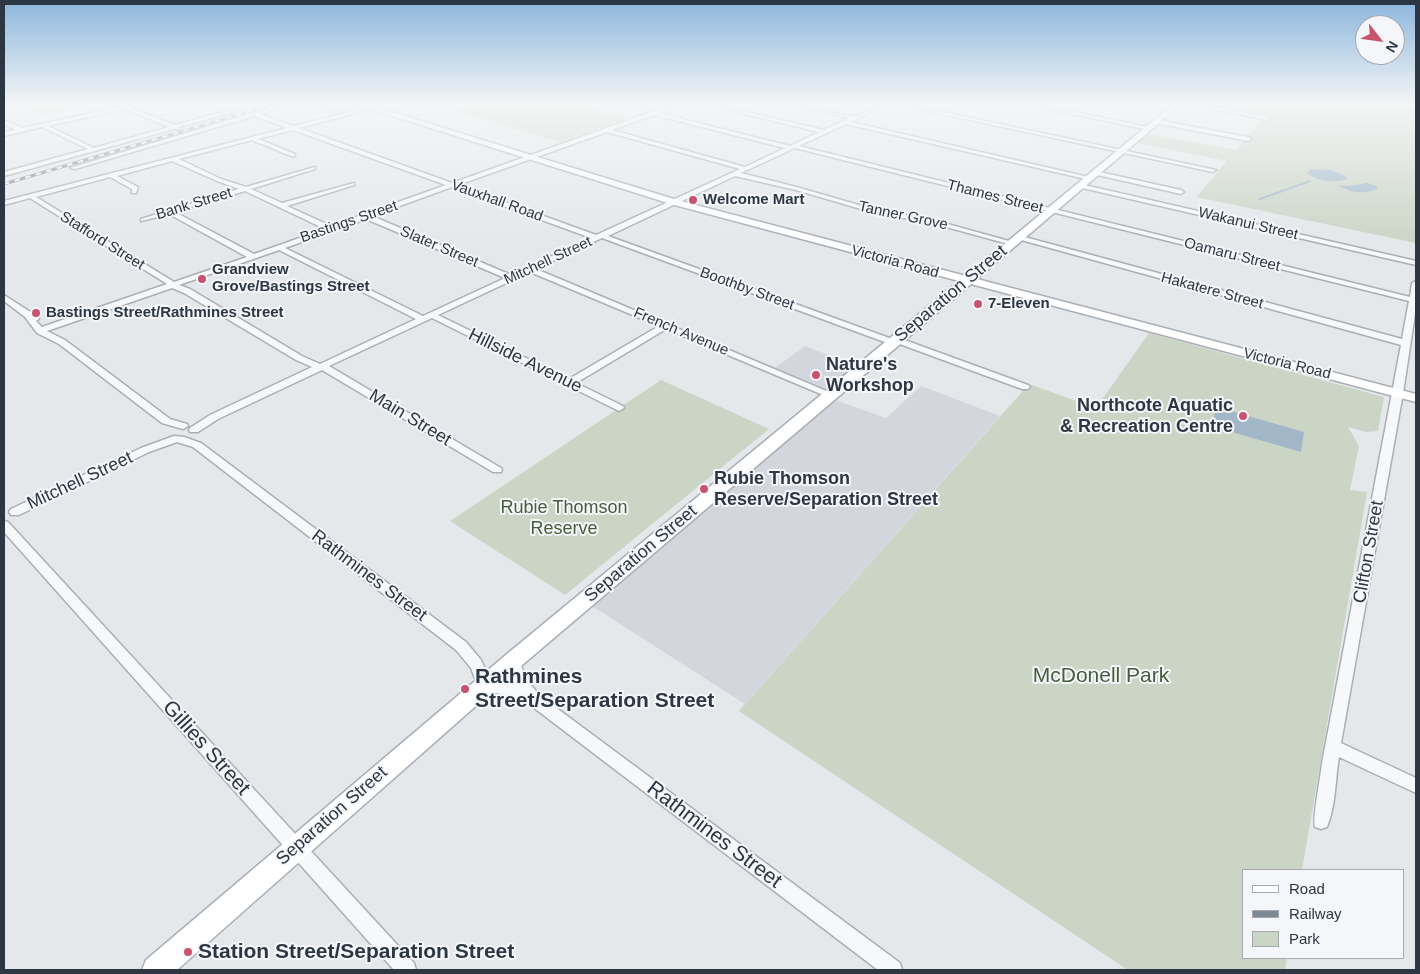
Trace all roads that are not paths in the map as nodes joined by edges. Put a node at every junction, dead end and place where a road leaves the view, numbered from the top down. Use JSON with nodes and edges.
{"nodes":[{"id":1,"x":92,"y":150,"type":"edge"},
{"id":2,"x":133,"y":150,"type":"edge"},
{"id":3,"x":205,"y":150,"type":"edge"},
{"id":4,"x":282,"y":150,"type":"edge"},
{"id":5,"x":356,"y":150,"type":"edge"},
{"id":6,"x":510,"y":150,"type":"edge"},
{"id":7,"x":550,"y":150,"type":"edge"},
{"id":8,"x":678,"y":150,"type":"edge"},
{"id":9,"x":785,"y":150,"type":"edge"},
{"id":10,"x":806,"y":150,"type":"edge"},
{"id":11,"x":967,"y":150,"type":"edge"},
{"id":12,"x":1122,"y":151,"type":"joint"},
{"id":13,"x":293,"y":155,"type":"dead end"},
{"id":14,"x":531,"y":157,"type":"junction"},
{"id":15,"x":173,"y":159,"type":"junction"},
{"id":16,"x":74,"y":168,"type":"dead end"},
{"id":17,"x":313,"y":168,"type":"dead end"},
{"id":18,"x":746,"y":169,"type":"junction"},
{"id":19,"x":1213,"y":170,"type":"dead end"},
{"id":20,"x":4,"y":174,"type":"edge"},
{"id":21,"x":736,"y":174,"type":"junction"},
{"id":22,"x":111,"y":175,"type":"junction"},
{"id":23,"x":1088,"y":179,"type":"junction"},
{"id":24,"x":352,"y":184,"type":"dead end"},
{"id":25,"x":452,"y":186,"type":"junction"},
{"id":26,"x":244,"y":188,"type":"junction"},
{"id":27,"x":134,"y":192,"type":"dead end"},
{"id":28,"x":1181,"y":192,"type":"dead end"},
{"id":29,"x":31,"y":196,"type":"junction"},
{"id":30,"x":674,"y":202,"type":"junction"},
{"id":31,"x":4,"y":203,"type":"edge"},
{"id":32,"x":280,"y":206,"type":"junction"},
{"id":33,"x":1051,"y":210,"type":"junction"},
{"id":34,"x":168,"y":212,"type":"junction"},
{"id":35,"x":366,"y":216,"type":"junction"},
{"id":36,"x":143,"y":220,"type":"dead end"},
{"id":37,"x":331,"y":229,"type":"junction"},
{"id":38,"x":600,"y":237,"type":"junction"},
{"id":39,"x":1015,"y":240,"type":"junction"},
{"id":40,"x":278,"y":247,"type":"junction"},
{"id":41,"x":253,"y":257,"type":"junction"},
{"id":42,"x":1416,"y":262,"type":"edge"},
{"id":43,"x":530,"y":269,"type":"junction"},
{"id":44,"x":512,"y":278,"type":"junction"},
{"id":45,"x":967,"y":281,"type":"junction"},
{"id":46,"x":1416,"y":283,"type":"edge"},
{"id":47,"x":176,"y":284,"type":"junction"},
{"id":48,"x":5,"y":300,"type":"edge"},
{"id":49,"x":1413,"y":300,"type":"junction"},
{"id":50,"x":432,"y":315,"type":"junction"},
{"id":51,"x":423,"y":319,"type":"junction"},
{"id":52,"x":665,"y":326,"type":"junction"},
{"id":53,"x":47,"y":330,"type":"junction"},
{"id":54,"x":894,"y":341,"type":"junction"},
{"id":55,"x":1406,"y":343,"type":"junction"},
{"id":56,"x":299,"y":358,"type":"joint"},
{"id":57,"x":318,"y":368,"type":"junction"},
{"id":58,"x":569,"y":383,"type":"junction"},
{"id":59,"x":1025,"y":387,"type":"dead end"},
{"id":60,"x":1398,"y":393,"type":"junction"},
{"id":61,"x":831,"y":395,"type":"junction"},
{"id":62,"x":1416,"y":398,"type":"edge"},
{"id":63,"x":619,"y":408,"type":"dead end"},
{"id":64,"x":166,"y":421,"type":"junction"},
{"id":65,"x":189,"y":429,"type":"junction"},
{"id":66,"x":173,"y":436,"type":"junction"},
{"id":67,"x":197,"y":445,"type":"junction"},
{"id":68,"x":497,"y":470,"type":"dead end"},
{"id":69,"x":7,"y":518,"type":"edge"},
{"id":70,"x":514,"y":660,"type":"junction"},
{"id":71,"x":484,"y":685,"type":"junction"},
{"id":72,"x":534,"y":700,"type":"junction"},
{"id":73,"x":1334,"y":747,"type":"junction"},
{"id":74,"x":1416,"y":786,"type":"edge"},
{"id":75,"x":1321,"y":820,"type":"dead end"},
{"id":76,"x":296,"y":847,"type":"junction"},
{"id":77,"x":156,"y":970,"type":"edge"},
{"id":78,"x":406,"y":970,"type":"edge"},
{"id":79,"x":894,"y":970,"type":"edge"}],
"edges":[{"from":1,"to":20,"type":"street"},
{"from":2,"to":16,"type":"street"},
{"from":3,"to":15,"type":"street"},
{"from":4,"to":13,"type":"street"},
{"from":5,"to":25,"type":"street","name":"Vauxhall Road"},
{"from":6,"to":14,"type":"street","name":"Victoria Road"},
{"from":7,"to":14,"type":"street","name":"Bastings Street"},
{"from":8,"to":18,"type":"street"},
{"from":9,"to":18,"type":"street","name":"Mitchell Street"},
{"from":10,"to":33,"type":"street","name":"Thames Street"},
{"from":11,"to":23,"type":"street"},
{"from":12,"to":19,"type":"street"},
{"from":12,"to":23,"type":"street","name":"Separation Street"},
{"from":14,"to":25,"type":"street","name":"Bastings Street"},
{"from":14,"to":30,"type":"street","name":"Victoria Road"},
{"from":15,"to":22,"type":"street"},
{"from":15,"to":26,"type":"street"},
{"from":17,"to":26,"type":"street","name":"Bank Street"},
{"from":18,"to":21,"type":"street","name":"Mitchell Street"},
{"from":21,"to":30,"type":"street","name":"Mitchell Street"},
{"from":21,"to":39,"type":"street","name":"Tanner Grove"},
{"from":22,"to":27,"type":"street"},
{"from":22,"to":29,"type":"street"},
{"from":23,"to":28,"type":"street"},
{"from":23,"to":33,"type":"street","name":"Separation Street"},
{"from":23,"to":42,"type":"street","name":"Wakanui Street"},
{"from":24,"to":32,"type":"street"},
{"from":25,"to":35,"type":"street","name":"Bastings Street"},
{"from":25,"to":38,"type":"street","name":"Vauxhall Road"},
{"from":26,"to":32,"type":"street"},
{"from":26,"to":34,"type":"street","name":"Bank Street"},
{"from":29,"to":31,"type":"street"},
{"from":29,"to":47,"type":"street","name":"Stafford Street"},
{"from":30,"to":38,"type":"street","name":"Mitchell Street"},
{"from":30,"to":45,"type":"street","name":"Victoria Road"},
{"from":32,"to":37,"type":"street"},
{"from":33,"to":39,"type":"street","name":"Separation Street"},
{"from":33,"to":49,"type":"street","name":"Oamaru Street"},
{"from":34,"to":36,"type":"street","name":"Bank Street"},
{"from":34,"to":41,"type":"street"},
{"from":35,"to":37,"type":"street","name":"Bastings Street"},
{"from":35,"to":44,"type":"street","name":"Slater Street"},
{"from":37,"to":40,"type":"street","name":"Bastings Street"},
{"from":38,"to":43,"type":"street","name":"Mitchell Street"},
{"from":38,"to":54,"type":"street","name":"Boothby Street"},
{"from":39,"to":45,"type":"street","name":"Separation Street"},
{"from":39,"to":55,"type":"street","name":"Hakatere Street"},
{"from":40,"to":41,"type":"street","name":"Bastings Street"},
{"from":40,"to":51,"type":"street"},
{"from":41,"to":47,"type":"street","name":"Bastings Street"},
{"from":43,"to":44,"type":"street","name":"Mitchell Street"},
{"from":43,"to":52,"type":"street","name":"French Avenue"},
{"from":44,"to":50,"type":"street","name":"Mitchell Street"},
{"from":45,"to":54,"type":"street","name":"Separation Street"},
{"from":45,"to":60,"type":"street","name":"Victoria Road"},
{"from":46,"to":49,"type":"street","name":"Clifton Street"},
{"from":47,"to":53,"type":"street","name":"Bastings Street"},
{"from":47,"to":56,"type":"street","name":"Stafford Street"},
{"from":48,"to":53,"type":"street"},
{"from":49,"to":55,"type":"street","name":"Clifton Street"},
{"from":50,"to":51,"type":"street","name":"Mitchell Street"},
{"from":50,"to":58,"type":"street","name":"Hillside Avenue"},
{"from":51,"to":57,"type":"street","name":"Mitchell Street"},
{"from":52,"to":58,"type":"street"},
{"from":52,"to":61,"type":"street","name":"French Avenue"},
{"from":53,"to":64,"type":"street"},
{"from":54,"to":59,"type":"street","name":"Boothby Street"},
{"from":54,"to":61,"type":"street","name":"Separation Street"},
{"from":55,"to":60,"type":"street","name":"Clifton Street"},
{"from":56,"to":57,"type":"street","name":"Main Street"},
{"from":57,"to":65,"type":"street","name":"Mitchell Street"},
{"from":57,"to":68,"type":"street","name":"Main Street"},
{"from":58,"to":63,"type":"street","name":"Hillside Avenue"},
{"from":60,"to":62,"type":"street","name":"Victoria Road"},
{"from":60,"to":73,"type":"street","name":"Clifton Street"},
{"from":61,"to":70,"type":"street","name":"Separation Street"},
{"from":64,"to":65,"type":"street"},
{"from":64,"to":66,"type":"street"},
{"from":65,"to":66,"type":"street","name":"Mitchell Street"},
{"from":65,"to":67,"type":"street"},
{"from":66,"to":67,"type":"street","name":"Rathmines Street"},
{"from":66,"to":69,"type":"street","name":"Mitchell Street"},
{"from":67,"to":71,"type":"street","name":"Rathmines Street"},
{"from":69,"to":76,"type":"street","name":"Gillies Street"},
{"from":70,"to":71,"type":"street","name":"Separation Street"},
{"from":70,"to":72,"type":"street","name":"Rathmines Street"},
{"from":71,"to":72,"type":"street","name":"Rathmines Street"},
{"from":71,"to":76,"type":"street","name":"Separation Street"},
{"from":72,"to":79,"type":"street","name":"Rathmines Street"},
{"from":73,"to":74,"type":"street"},
{"from":73,"to":75,"type":"street","name":"Clifton Street"},
{"from":76,"to":77,"type":"street","name":"Separation Street"},
{"from":76,"to":78,"type":"street","name":"Gillies Street"}]}
